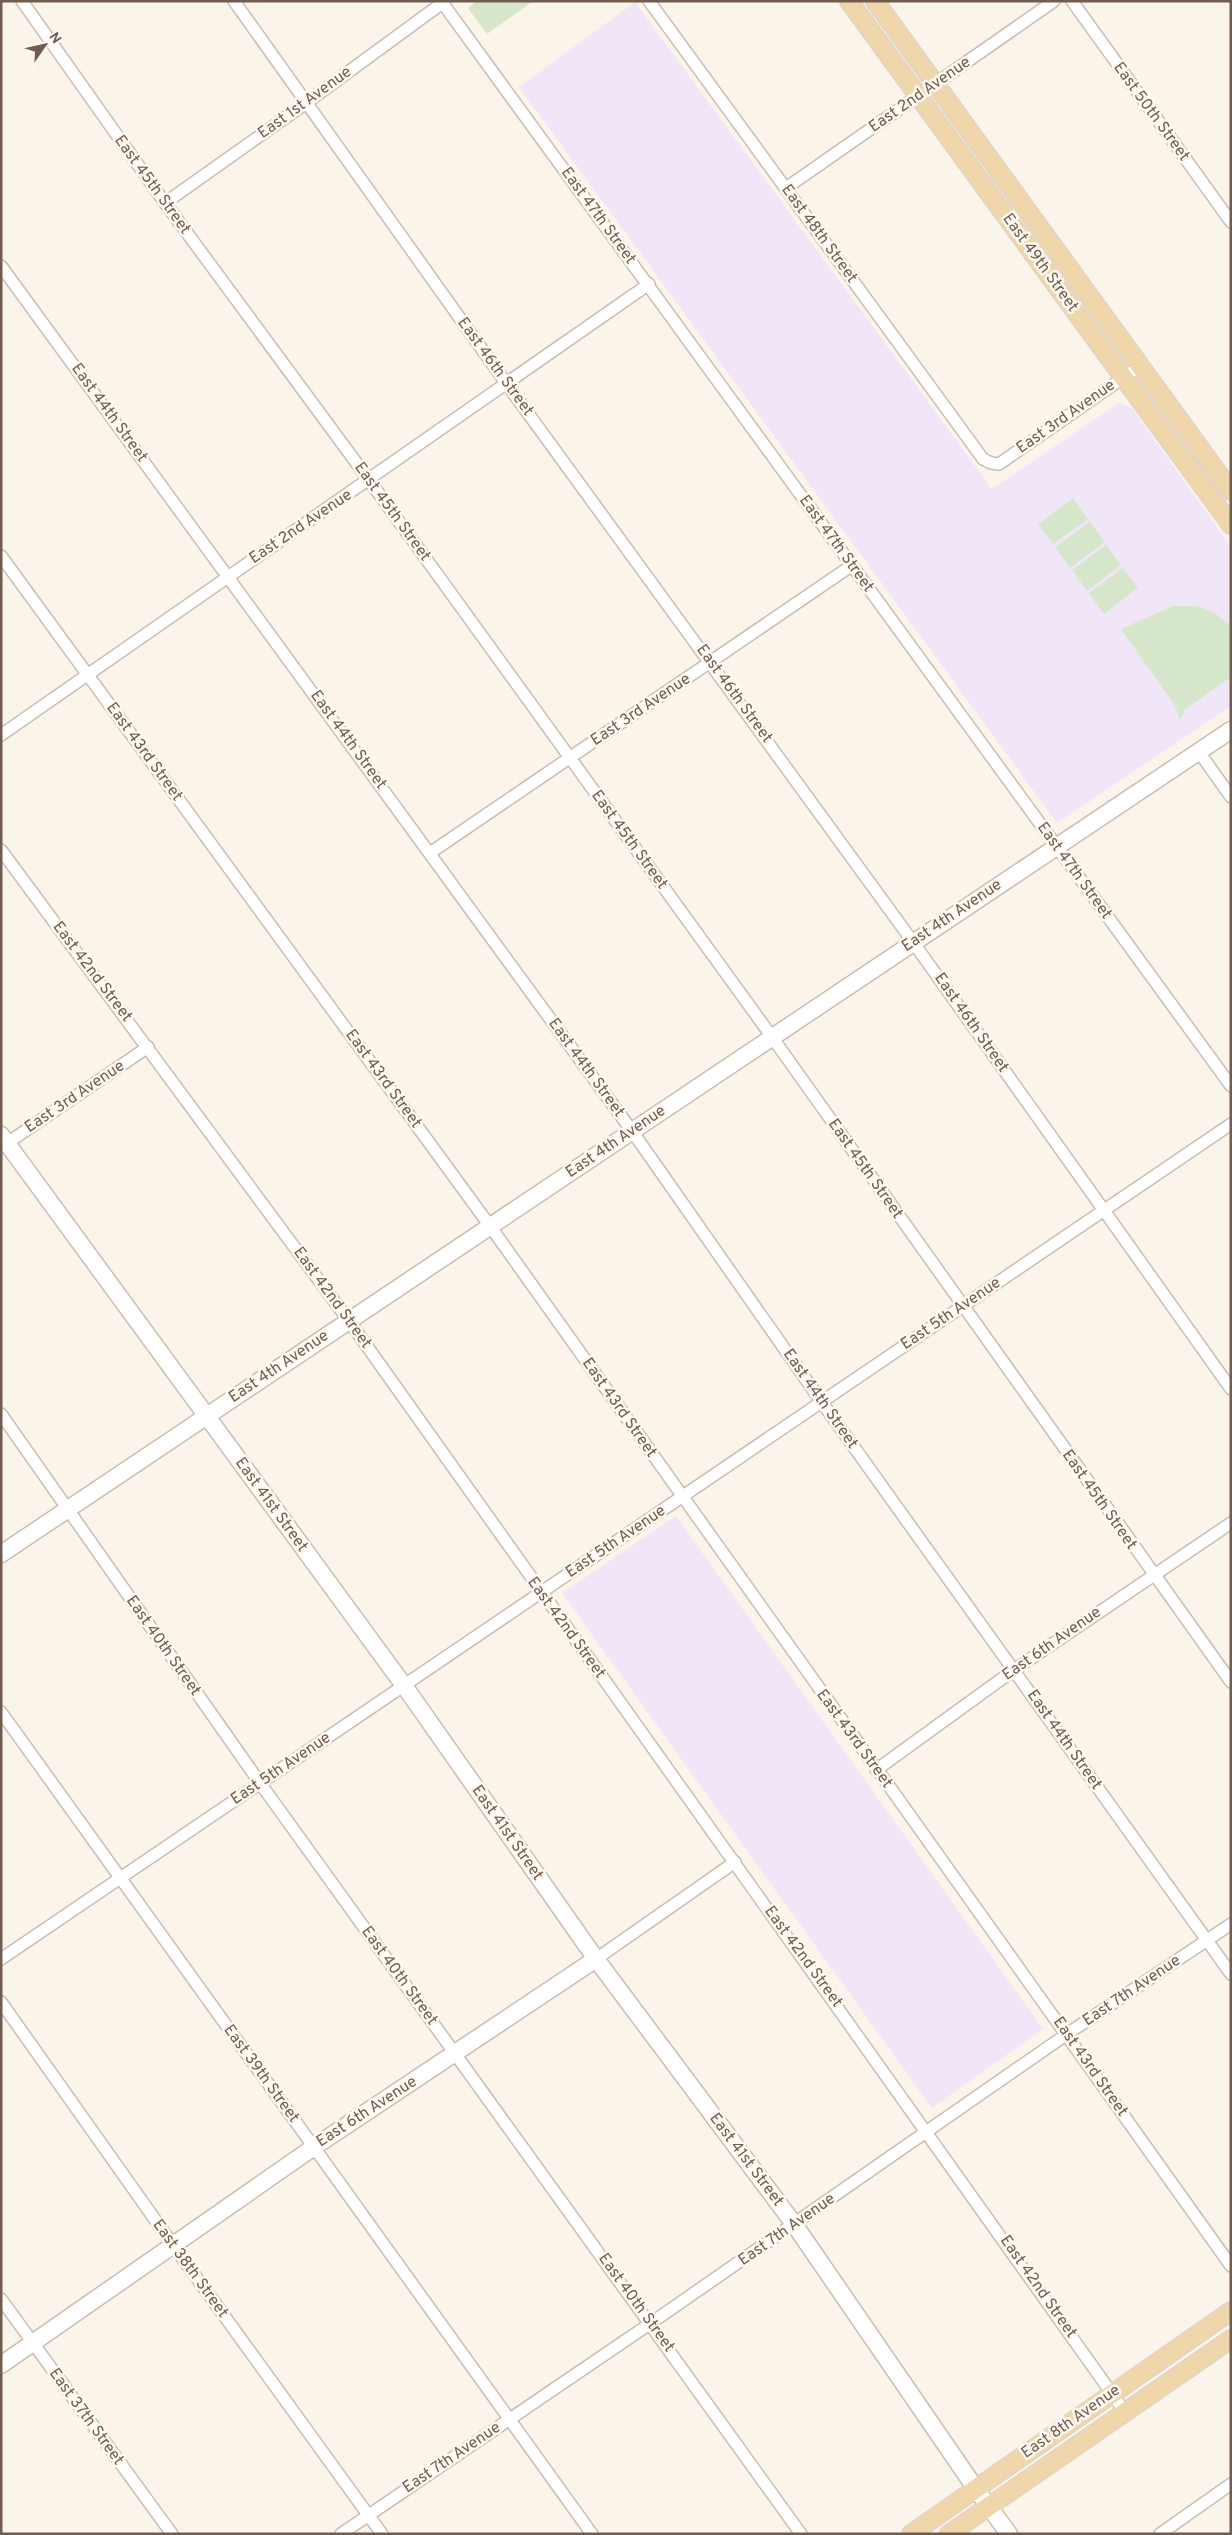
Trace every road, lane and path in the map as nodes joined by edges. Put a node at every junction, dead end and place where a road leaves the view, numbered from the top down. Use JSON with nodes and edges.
{"nodes":[{"id":1,"x":22,"y":1,"type":"edge"},
{"id":2,"x":234,"y":1,"type":"edge"},
{"id":3,"x":649,"y":1,"type":"edge"},
{"id":4,"x":850,"y":1,"type":"edge"},
{"id":5,"x":875,"y":1,"type":"edge"},
{"id":6,"x":1054,"y":1,"type":"edge"},
{"id":7,"x":1072,"y":1,"type":"edge"},
{"id":8,"x":443,"y":2,"type":"edge"},
{"id":9,"x":935,"y":84,"type":"junction"},
{"id":10,"x":918,"y":95,"type":"junction"},
{"id":11,"x":306,"y":103,"type":"junction"},
{"id":12,"x":786,"y":188,"type":"junction"},
{"id":13,"x":164,"y":203,"type":"junction"},
{"id":14,"x":1231,"y":222,"type":"edge"},
{"id":15,"x":1,"y":266,"type":"edge"},
{"id":16,"x":649,"y":284,"type":"junction"},
{"id":17,"x":1140,"y":366,"type":"junction"},
{"id":18,"x":1123,"y":378,"type":"junction"},
{"id":19,"x":506,"y":383,"type":"junction"},
{"id":20,"x":991,"y":464,"type":"joint"},
{"id":21,"x":369,"y":480,"type":"junction"},
{"id":22,"x":1231,"y":491,"type":"edge"},
{"id":23,"x":1231,"y":525,"type":"edge"},
{"id":24,"x":1,"y":556,"type":"edge"},
{"id":25,"x":852,"y":566,"type":"junction"},
{"id":26,"x":228,"y":576,"type":"junction"},
{"id":27,"x":712,"y":662,"type":"junction"},
{"id":28,"x":88,"y":675,"type":"junction"},
{"id":29,"x":1231,"y":730,"type":"edge"},
{"id":30,"x":1,"y":734,"type":"edge"},
{"id":31,"x":1199,"y":752,"type":"junction"},
{"id":32,"x":570,"y":759,"type":"junction"},
{"id":33,"x":1231,"y":797,"type":"edge"},
{"id":34,"x":1056,"y":847,"type":"junction"},
{"id":35,"x":1,"y":850,"type":"edge"},
{"id":36,"x":430,"y":854,"type":"junction"},
{"id":37,"x":914,"y":942,"type":"junction"},
{"id":38,"x":772,"y":1037,"type":"junction"},
{"id":39,"x":148,"y":1047,"type":"junction"},
{"id":40,"x":1231,"y":1086,"type":"edge"},
{"id":41,"x":1231,"y":1124,"type":"edge"},
{"id":42,"x":632,"y":1131,"type":"junction"},
{"id":43,"x":3,"y":1142,"type":"edge"},
{"id":44,"x":1102,"y":1210,"type":"junction"},
{"id":45,"x":490,"y":1226,"type":"junction"},
{"id":46,"x":963,"y":1307,"type":"junction"},
{"id":47,"x":349,"y":1321,"type":"junction"},
{"id":48,"x":1231,"y":1389,"type":"edge"},
{"id":49,"x":821,"y":1401,"type":"junction"},
{"id":50,"x":1,"y":1414,"type":"edge"},
{"id":51,"x":206,"y":1416,"type":"junction"},
{"id":52,"x":682,"y":1498,"type":"junction"},
{"id":53,"x":68,"y":1508,"type":"junction"},
{"id":54,"x":1231,"y":1523,"type":"edge"},
{"id":55,"x":1,"y":1554,"type":"edge"},
{"id":56,"x":1152,"y":1575,"type":"junction"},
{"id":57,"x":540,"y":1592,"type":"junction"},
{"id":58,"x":1014,"y":1670,"type":"junction"},
{"id":59,"x":1231,"y":1682,"type":"edge"},
{"id":60,"x":405,"y":1687,"type":"junction"},
{"id":61,"x":1,"y":1712,"type":"edge"},
{"id":62,"x":876,"y":1770,"type":"junction"},
{"id":63,"x":260,"y":1783,"type":"junction"},
{"id":64,"x":735,"y":1862,"type":"junction"},
{"id":65,"x":120,"y":1877,"type":"junction"},
{"id":66,"x":1231,"y":1924,"type":"edge"},
{"id":67,"x":1207,"y":1941,"type":"junction"},
{"id":68,"x":596,"y":1959,"type":"junction"},
{"id":69,"x":1,"y":1960,"type":"edge"},
{"id":70,"x":1231,"y":1974,"type":"edge"},
{"id":71,"x":1,"y":2002,"type":"edge"},
{"id":72,"x":1067,"y":2034,"type":"junction"},
{"id":73,"x":456,"y":2054,"type":"junction"},
{"id":74,"x":928,"y":2132,"type":"junction"},
{"id":75,"x":314,"y":2147,"type":"junction"},
{"id":76,"x":794,"y":2224,"type":"junction"},
{"id":77,"x":173,"y":2245,"type":"junction"},
{"id":78,"x":1231,"y":2266,"type":"edge"},
{"id":79,"x":1,"y":2299,"type":"edge"},
{"id":80,"x":1231,"y":2311,"type":"edge"},
{"id":81,"x":651,"y":2323,"type":"junction"},
{"id":82,"x":1231,"y":2339,"type":"edge"},
{"id":83,"x":32,"y":2343,"type":"junction"},
{"id":84,"x":1,"y":2365,"type":"edge"},
{"id":85,"x":1112,"y":2393,"type":"junction"},
{"id":86,"x":1125,"y":2412,"type":"junction"},
{"id":87,"x":510,"y":2420,"type":"junction"},
{"id":88,"x":1231,"y":2484,"type":"edge"},
{"id":89,"x":976,"y":2489,"type":"junction"},
{"id":90,"x":989,"y":2506,"type":"junction"},
{"id":91,"x":368,"y":2514,"type":"junction"},
{"id":92,"x":172,"y":2534,"type":"edge"},
{"id":93,"x":342,"y":2534,"type":"edge"},
{"id":94,"x":382,"y":2534,"type":"edge"},
{"id":95,"x":592,"y":2534,"type":"edge"},
{"id":96,"x":801,"y":2534,"type":"edge"},
{"id":97,"x":911,"y":2534,"type":"edge"},
{"id":98,"x":949,"y":2534,"type":"edge"},
{"id":99,"x":1009,"y":2534,"type":"edge"},
{"id":100,"x":1160,"y":2534,"type":"edge"}],
"edges":[{"from":1,"to":13,"type":"street","name":"East 45th Street"},
{"from":2,"to":11,"type":"street","name":"East 46th Street"},
{"from":3,"to":12,"type":"street","name":"East 48th Street"},
{"from":4,"to":10,"type":"main road","name":"East 49th Street"},
{"from":5,"to":9,"type":"main road","name":"East 49th Street"},
{"from":6,"to":9,"type":"street","name":"East 2nd Avenue"},
{"from":7,"to":14,"type":"street","name":"East 50th Street"},
{"from":8,"to":11,"type":"street","name":"East 1st Avenue"},
{"from":8,"to":16,"type":"street","name":"East 47th Street"},
{"from":9,"to":10,"type":"street","name":"East 2nd Avenue"},
{"from":9,"to":17,"type":"main road","name":"East 49th Street"},
{"from":10,"to":12,"type":"street","name":"East 2nd Avenue"},
{"from":10,"to":18,"type":"main road","name":"East 49th Street"},
{"from":11,"to":13,"type":"street","name":"East 1st Avenue"},
{"from":11,"to":19,"type":"street","name":"East 46th Street"},
{"from":12,"to":20,"type":"street","name":"East 48th Street"},
{"from":13,"to":21,"type":"street","name":"East 45th Street"},
{"from":15,"to":26,"type":"street","name":"East 44th Street"},
{"from":16,"to":19,"type":"street","name":"East 2nd Avenue"},
{"from":16,"to":25,"type":"street","name":"East 47th Street"},
{"from":17,"to":18,"type":"street","name":"East 3rd Avenue"},
{"from":17,"to":22,"type":"main road","name":"East 49th Street"},
{"from":18,"to":20,"type":"street","name":"East 3rd Avenue"},
{"from":18,"to":23,"type":"main road","name":"East 49th Street"},
{"from":19,"to":21,"type":"street","name":"East 2nd Avenue"},
{"from":19,"to":27,"type":"street","name":"East 46th Street"},
{"from":21,"to":26,"type":"street","name":"East 2nd Avenue"},
{"from":21,"to":32,"type":"street","name":"East 45th Street"},
{"from":24,"to":28,"type":"street","name":"East 43rd Street"},
{"from":25,"to":27,"type":"street","name":"East 3rd Avenue"},
{"from":25,"to":34,"type":"street","name":"East 47th Street"},
{"from":26,"to":28,"type":"street","name":"East 2nd Avenue"},
{"from":26,"to":36,"type":"street","name":"East 44th Street"},
{"from":27,"to":32,"type":"street","name":"East 3rd Avenue"},
{"from":27,"to":37,"type":"street","name":"East 46th Street"},
{"from":28,"to":30,"type":"street","name":"East 2nd Avenue"},
{"from":28,"to":45,"type":"street","name":"East 43rd Street"},
{"from":29,"to":31,"type":"street","name":"East 4th Avenue"},
{"from":31,"to":33,"type":"street"},
{"from":31,"to":34,"type":"street","name":"East 4th Avenue"},
{"from":32,"to":36,"type":"street","name":"East 3rd Avenue"},
{"from":32,"to":38,"type":"street","name":"East 45th Street"},
{"from":34,"to":37,"type":"street","name":"East 4th Avenue"},
{"from":34,"to":40,"type":"street","name":"East 47th Street"},
{"from":35,"to":39,"type":"street","name":"East 42nd Street"},
{"from":36,"to":42,"type":"street","name":"East 44th Street"},
{"from":37,"to":38,"type":"street","name":"East 4th Avenue"},
{"from":37,"to":44,"type":"street","name":"East 46th Street"},
{"from":38,"to":42,"type":"street","name":"East 4th Avenue"},
{"from":38,"to":46,"type":"street","name":"East 45th Street"},
{"from":39,"to":43,"type":"street","name":"East 3rd Avenue"},
{"from":39,"to":47,"type":"street","name":"East 42nd Street"},
{"from":41,"to":44,"type":"street","name":"East 5th Avenue"},
{"from":42,"to":45,"type":"street","name":"East 4th Avenue"},
{"from":42,"to":49,"type":"street","name":"East 44th Street"},
{"from":43,"to":51,"type":"street","name":"East 41st Street"},
{"from":44,"to":46,"type":"street","name":"East 5th Avenue"},
{"from":44,"to":48,"type":"street","name":"East 46th Street"},
{"from":45,"to":47,"type":"street","name":"East 4th Avenue"},
{"from":45,"to":52,"type":"street","name":"East 43rd Street"},
{"from":46,"to":49,"type":"street","name":"East 5th Avenue"},
{"from":46,"to":56,"type":"street","name":"East 45th Street"},
{"from":47,"to":51,"type":"street","name":"East 4th Avenue"},
{"from":47,"to":57,"type":"street","name":"East 42nd Street"},
{"from":49,"to":52,"type":"street","name":"East 5th Avenue"},
{"from":49,"to":58,"type":"street","name":"East 44th Street"},
{"from":50,"to":53,"type":"street","name":"East 40th Street"},
{"from":51,"to":53,"type":"street","name":"East 4th Avenue"},
{"from":51,"to":60,"type":"street","name":"East 41st Street"},
{"from":52,"to":57,"type":"street","name":"East 5th Avenue"},
{"from":52,"to":62,"type":"street","name":"East 43rd Street"},
{"from":53,"to":55,"type":"street","name":"East 4th Avenue"},
{"from":53,"to":63,"type":"street","name":"East 40th Street"},
{"from":54,"to":56,"type":"street","name":"East 6th Avenue"},
{"from":56,"to":58,"type":"street","name":"East 6th Avenue"},
{"from":56,"to":59,"type":"street","name":"East 45th Street"},
{"from":57,"to":60,"type":"street","name":"East 5th Avenue"},
{"from":57,"to":64,"type":"street","name":"East 42nd Street"},
{"from":58,"to":62,"type":"street","name":"East 6th Avenue"},
{"from":58,"to":67,"type":"street","name":"East 44th Street"},
{"from":60,"to":63,"type":"street","name":"East 5th Avenue"},
{"from":60,"to":68,"type":"street","name":"East 41st Street"},
{"from":61,"to":65,"type":"street","name":"East 39th Street"},
{"from":62,"to":72,"type":"street","name":"East 43rd Street"},
{"from":63,"to":65,"type":"street","name":"East 5th Avenue"},
{"from":63,"to":73,"type":"street","name":"East 40th Street"},
{"from":64,"to":68,"type":"street","name":"East 6th Avenue"},
{"from":64,"to":74,"type":"street","name":"East 42nd Street"},
{"from":65,"to":69,"type":"street","name":"East 5th Avenue"},
{"from":65,"to":75,"type":"street","name":"East 39th Street"},
{"from":66,"to":67,"type":"street","name":"East 7th Avenue"},
{"from":67,"to":70,"type":"street","name":"East 44th Street"},
{"from":67,"to":72,"type":"street","name":"East 7th Avenue"},
{"from":68,"to":73,"type":"street","name":"East 6th Avenue"},
{"from":68,"to":76,"type":"street","name":"East 41st Street"},
{"from":71,"to":77,"type":"street","name":"East 38th Street"},
{"from":72,"to":74,"type":"street","name":"East 7th Avenue"},
{"from":72,"to":78,"type":"street","name":"East 43rd Street"},
{"from":73,"to":75,"type":"street","name":"East 6th Avenue"},
{"from":73,"to":81,"type":"street","name":"East 40th Street"},
{"from":74,"to":76,"type":"street","name":"East 7th Avenue"},
{"from":74,"to":85,"type":"street","name":"East 42nd Street"},
{"from":75,"to":77,"type":"street","name":"East 6th Avenue"},
{"from":75,"to":87,"type":"street","name":"East 39th Street"},
{"from":76,"to":81,"type":"street","name":"East 7th Avenue"},
{"from":76,"to":89,"type":"street","name":"East 41st Street"},
{"from":77,"to":83,"type":"street","name":"East 6th Avenue"},
{"from":77,"to":91,"type":"street","name":"East 38th Street"},
{"from":79,"to":83,"type":"street","name":"East 37th Street"},
{"from":80,"to":85,"type":"main road","name":"East 8th Avenue"},
{"from":81,"to":87,"type":"street","name":"East 7th Avenue"},
{"from":81,"to":96,"type":"street","name":"East 40th Street"},
{"from":82,"to":86,"type":"main road","name":"East 8th Avenue"},
{"from":83,"to":84,"type":"street","name":"East 6th Avenue"},
{"from":83,"to":92,"type":"street","name":"East 37th Street"},
{"from":85,"to":86,"type":"street","name":"East 42nd Street"},
{"from":85,"to":89,"type":"main road","name":"East 8th Avenue"},
{"from":86,"to":90,"type":"main road","name":"East 8th Avenue"},
{"from":87,"to":91,"type":"street","name":"East 7th Avenue"},
{"from":87,"to":95,"type":"street","name":"East 39th Street"},
{"from":88,"to":100,"type":"street"},
{"from":89,"to":90,"type":"street","name":"East 41st Street"},
{"from":89,"to":97,"type":"main road","name":"East 8th Avenue"},
{"from":90,"to":98,"type":"main road","name":"East 8th Avenue"},
{"from":90,"to":99,"type":"street","name":"East 41st Street"},
{"from":91,"to":93,"type":"street","name":"East 7th Avenue"},
{"from":91,"to":94,"type":"street","name":"East 38th Street"}]}
